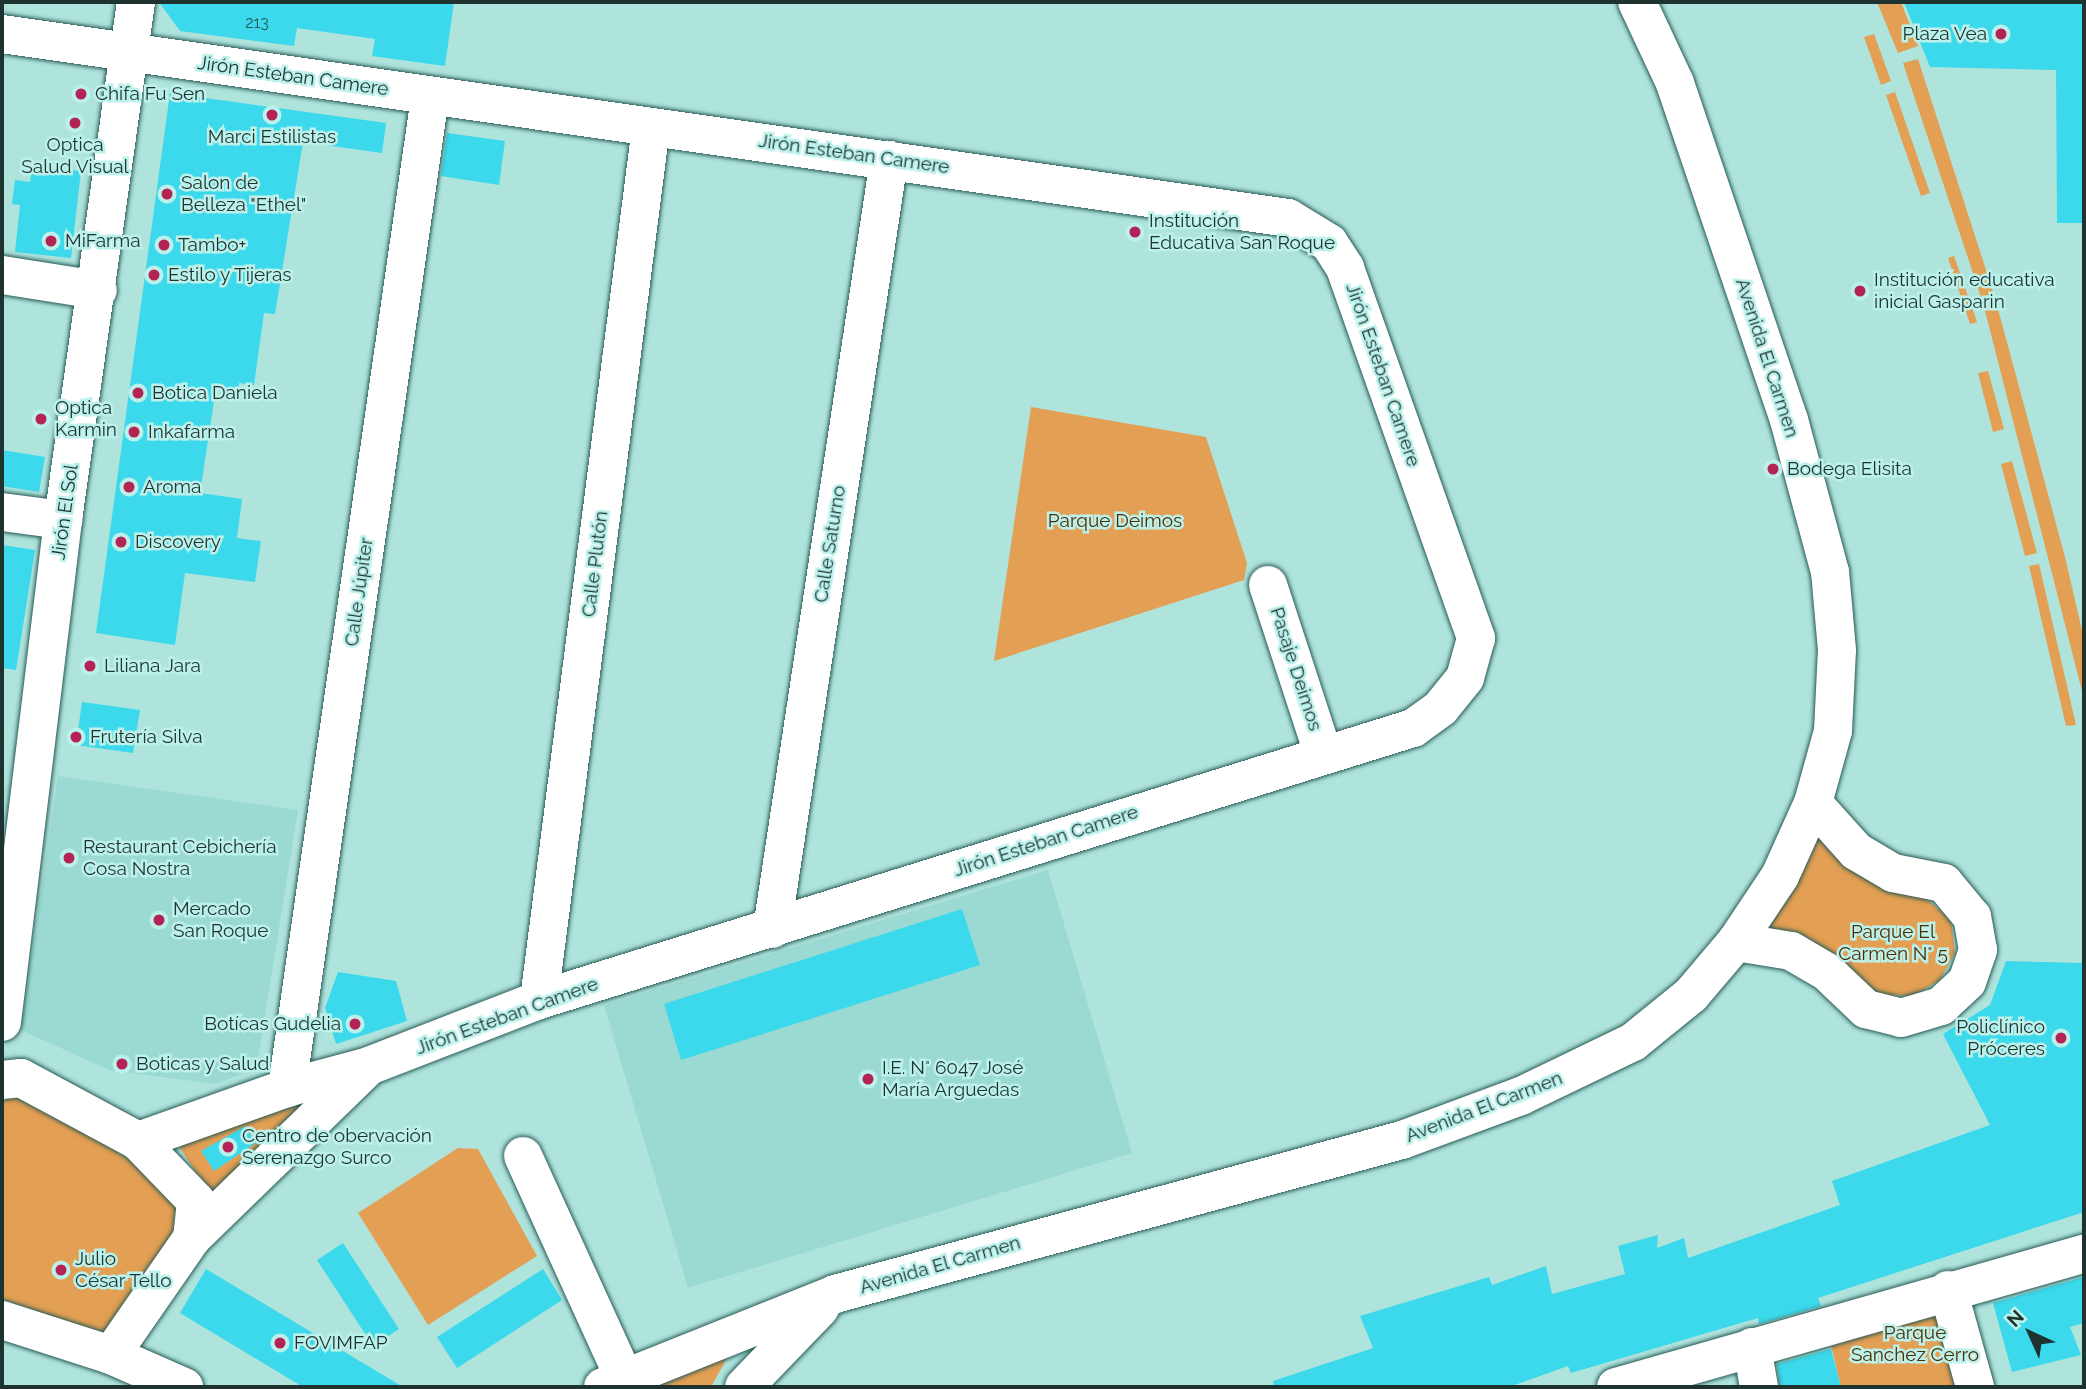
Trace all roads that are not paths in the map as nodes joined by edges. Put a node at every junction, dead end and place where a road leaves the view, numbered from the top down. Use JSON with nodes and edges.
{"nodes":[{"id":1,"x":136,"y":2,"type":"edge"},
{"id":2,"x":1637,"y":2,"type":"edge"},
{"id":3,"x":2,"y":34,"type":"edge"},
{"id":4,"x":129,"y":52,"type":"junction"},
{"id":5,"x":430,"y":97,"type":"junction"},
{"id":6,"x":651,"y":127,"type":"junction"},
{"id":7,"x":889,"y":160,"type":"junction"},
{"id":8,"x":2,"y":275,"type":"edge"},
{"id":9,"x":98,"y":290,"type":"junction"},
{"id":10,"x":2,"y":512,"type":"edge"},
{"id":11,"x":63,"y":520,"type":"junction"},
{"id":12,"x":1268,"y":585,"type":"dead end"},
{"id":13,"x":1323,"y":753,"type":"junction"},
{"id":14,"x":18,"y":758,"type":"edge"},
{"id":15,"x":1814,"y":803,"type":"junction"},
{"id":16,"x":772,"y":929,"type":"junction"},
{"id":17,"x":1736,"y":942,"type":"junction"},
{"id":18,"x":538,"y":1000,"type":"junction"},
{"id":19,"x":2,"y":1022,"type":"edge"},
{"id":20,"x":369,"y":1066,"type":"junction"},
{"id":21,"x":2,"y":1080,"type":"edge"},
{"id":22,"x":287,"y":1088,"type":"junction"},
{"id":23,"x":138,"y":1141,"type":"junction"},
{"id":24,"x":523,"y":1156,"type":"dead end"},
{"id":25,"x":192,"y":1238,"type":"junction"},
{"id":26,"x":2084,"y":1254,"type":"edge"},
{"id":27,"x":1948,"y":1290,"type":"junction"},
{"id":28,"x":835,"y":1294,"type":"junction"},
{"id":29,"x":2,"y":1320,"type":"edge"},
{"id":30,"x":1752,"y":1347,"type":"junction"},
{"id":31,"x":111,"y":1355,"type":"junction"},
{"id":32,"x":613,"y":1381,"type":"edge"},
{"id":33,"x":184,"y":1387,"type":"edge"},
{"id":34,"x":744,"y":1387,"type":"edge"},
{"id":35,"x":1616,"y":1387,"type":"edge"},
{"id":36,"x":1759,"y":1387,"type":"edge"},
{"id":37,"x":1975,"y":1387,"type":"edge"}],
"edges":[{"from":1,"to":4,"type":"street","name":"Jirón El Sol"},
{"from":2,"to":15,"type":"street","name":"Avenida El Carmen"},
{"from":3,"to":4,"type":"street","name":"Jirón Esteban Camere"},
{"from":4,"to":5,"type":"street","name":"Jirón Esteban Camere"},
{"from":4,"to":9,"type":"street","name":"Jirón El Sol"},
{"from":5,"to":6,"type":"street","name":"Jirón Esteban Camere"},
{"from":5,"to":22,"type":"street","name":"Calle Júpiter"},
{"from":6,"to":7,"type":"street","name":"Jirón Esteban Camere"},
{"from":6,"to":18,"type":"street","name":"Calle Plutón"},
{"from":7,"to":13,"type":"street","name":"Jirón Esteban Camere"},
{"from":7,"to":16,"type":"street","name":"Calle Saturno"},
{"from":8,"to":9,"type":"street"},
{"from":9,"to":11,"type":"street","name":"Jirón El Sol"},
{"from":10,"to":11,"type":"street"},
{"from":11,"to":14,"type":"street","name":"Jirón El Sol"},
{"from":12,"to":13,"type":"street","name":"Pasaje Deimos"},
{"from":13,"to":16,"type":"street","name":"Jirón Esteban Camere"},
{"from":14,"to":19,"type":"street","name":"Jirón El Sol"},
{"from":15,"to":17,"type":"street","name":"Avenida El Carmen"},
{"from":15,"to":17,"type":"street"},
{"from":16,"to":18,"type":"street","name":"Jirón Esteban Camere"},
{"from":17,"to":28,"type":"street","name":"Avenida El Carmen"},
{"from":18,"to":20,"type":"street","name":"Jirón Esteban Camere"},
{"from":20,"to":22,"type":"street","name":"Jirón Esteban Camere"},
{"from":20,"to":25,"type":"street","name":"Jirón Esteban Camere"},
{"from":21,"to":23,"type":"street"},
{"from":22,"to":23,"type":"street","name":"Jirón Esteban Camere"},
{"from":23,"to":25,"type":"street"},
{"from":24,"to":32,"type":"street"},
{"from":25,"to":31,"type":"street","name":"Jirón Esteban Camere"},
{"from":26,"to":27,"type":"street"},
{"from":27,"to":30,"type":"street"},
{"from":27,"to":37,"type":"street"},
{"from":28,"to":32,"type":"street","name":"Avenida El Carmen"},
{"from":28,"to":34,"type":"street"},
{"from":29,"to":31,"type":"street"},
{"from":30,"to":35,"type":"street"},
{"from":30,"to":36,"type":"street"},
{"from":31,"to":33,"type":"street"}]}
